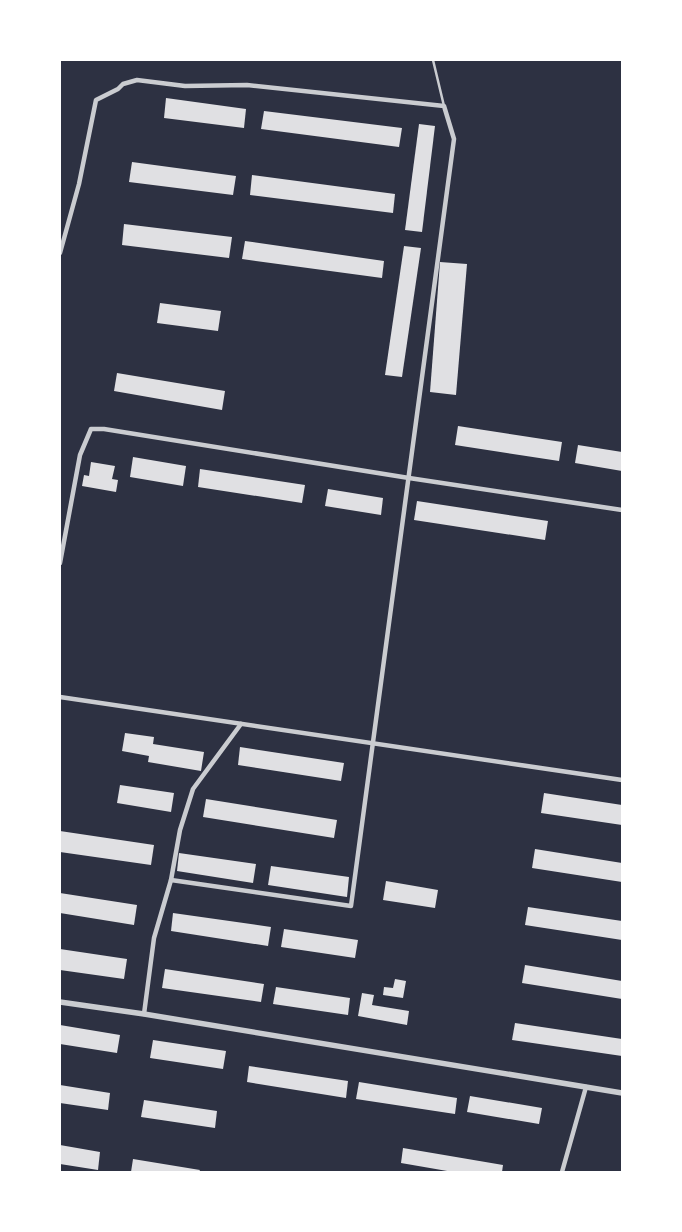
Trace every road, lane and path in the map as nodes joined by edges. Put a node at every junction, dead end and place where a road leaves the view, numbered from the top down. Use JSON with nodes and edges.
{"nodes":[{"id":1,"x":433,"y":60,"type":"edge"},
{"id":2,"x":444,"y":106,"type":"junction"},
{"id":3,"x":60,"y":253,"type":"edge"},
{"id":4,"x":408,"y":478,"type":"junction"},
{"id":5,"x":622,"y":510,"type":"edge"},
{"id":6,"x":60,"y":563,"type":"edge"},
{"id":7,"x":60,"y":696,"type":"edge"},
{"id":8,"x":241,"y":724,"type":"junction"},
{"id":9,"x":373,"y":743,"type":"junction"},
{"id":10,"x":622,"y":780,"type":"edge"},
{"id":11,"x":171,"y":880,"type":"junction"},
{"id":12,"x":60,"y":1002,"type":"edge"},
{"id":13,"x":144,"y":1014,"type":"junction"},
{"id":14,"x":586,"y":1087,"type":"junction"},
{"id":15,"x":622,"y":1093,"type":"edge"},
{"id":16,"x":562,"y":1172,"type":"edge"}],
"edges":[{"from":1,"to":2,"type":"lane"},
{"from":2,"to":3,"type":"street"},
{"from":2,"to":4,"type":"street"},
{"from":4,"to":5,"type":"street"},
{"from":4,"to":6,"type":"street"},
{"from":4,"to":9,"type":"street"},
{"from":7,"to":8,"type":"street"},
{"from":8,"to":9,"type":"street"},
{"from":8,"to":11,"type":"street"},
{"from":9,"to":10,"type":"street"},
{"from":9,"to":11,"type":"street"},
{"from":11,"to":13,"type":"street"},
{"from":12,"to":13,"type":"street"},
{"from":13,"to":14,"type":"street"},
{"from":14,"to":15,"type":"street"},
{"from":14,"to":16,"type":"street"}]}
